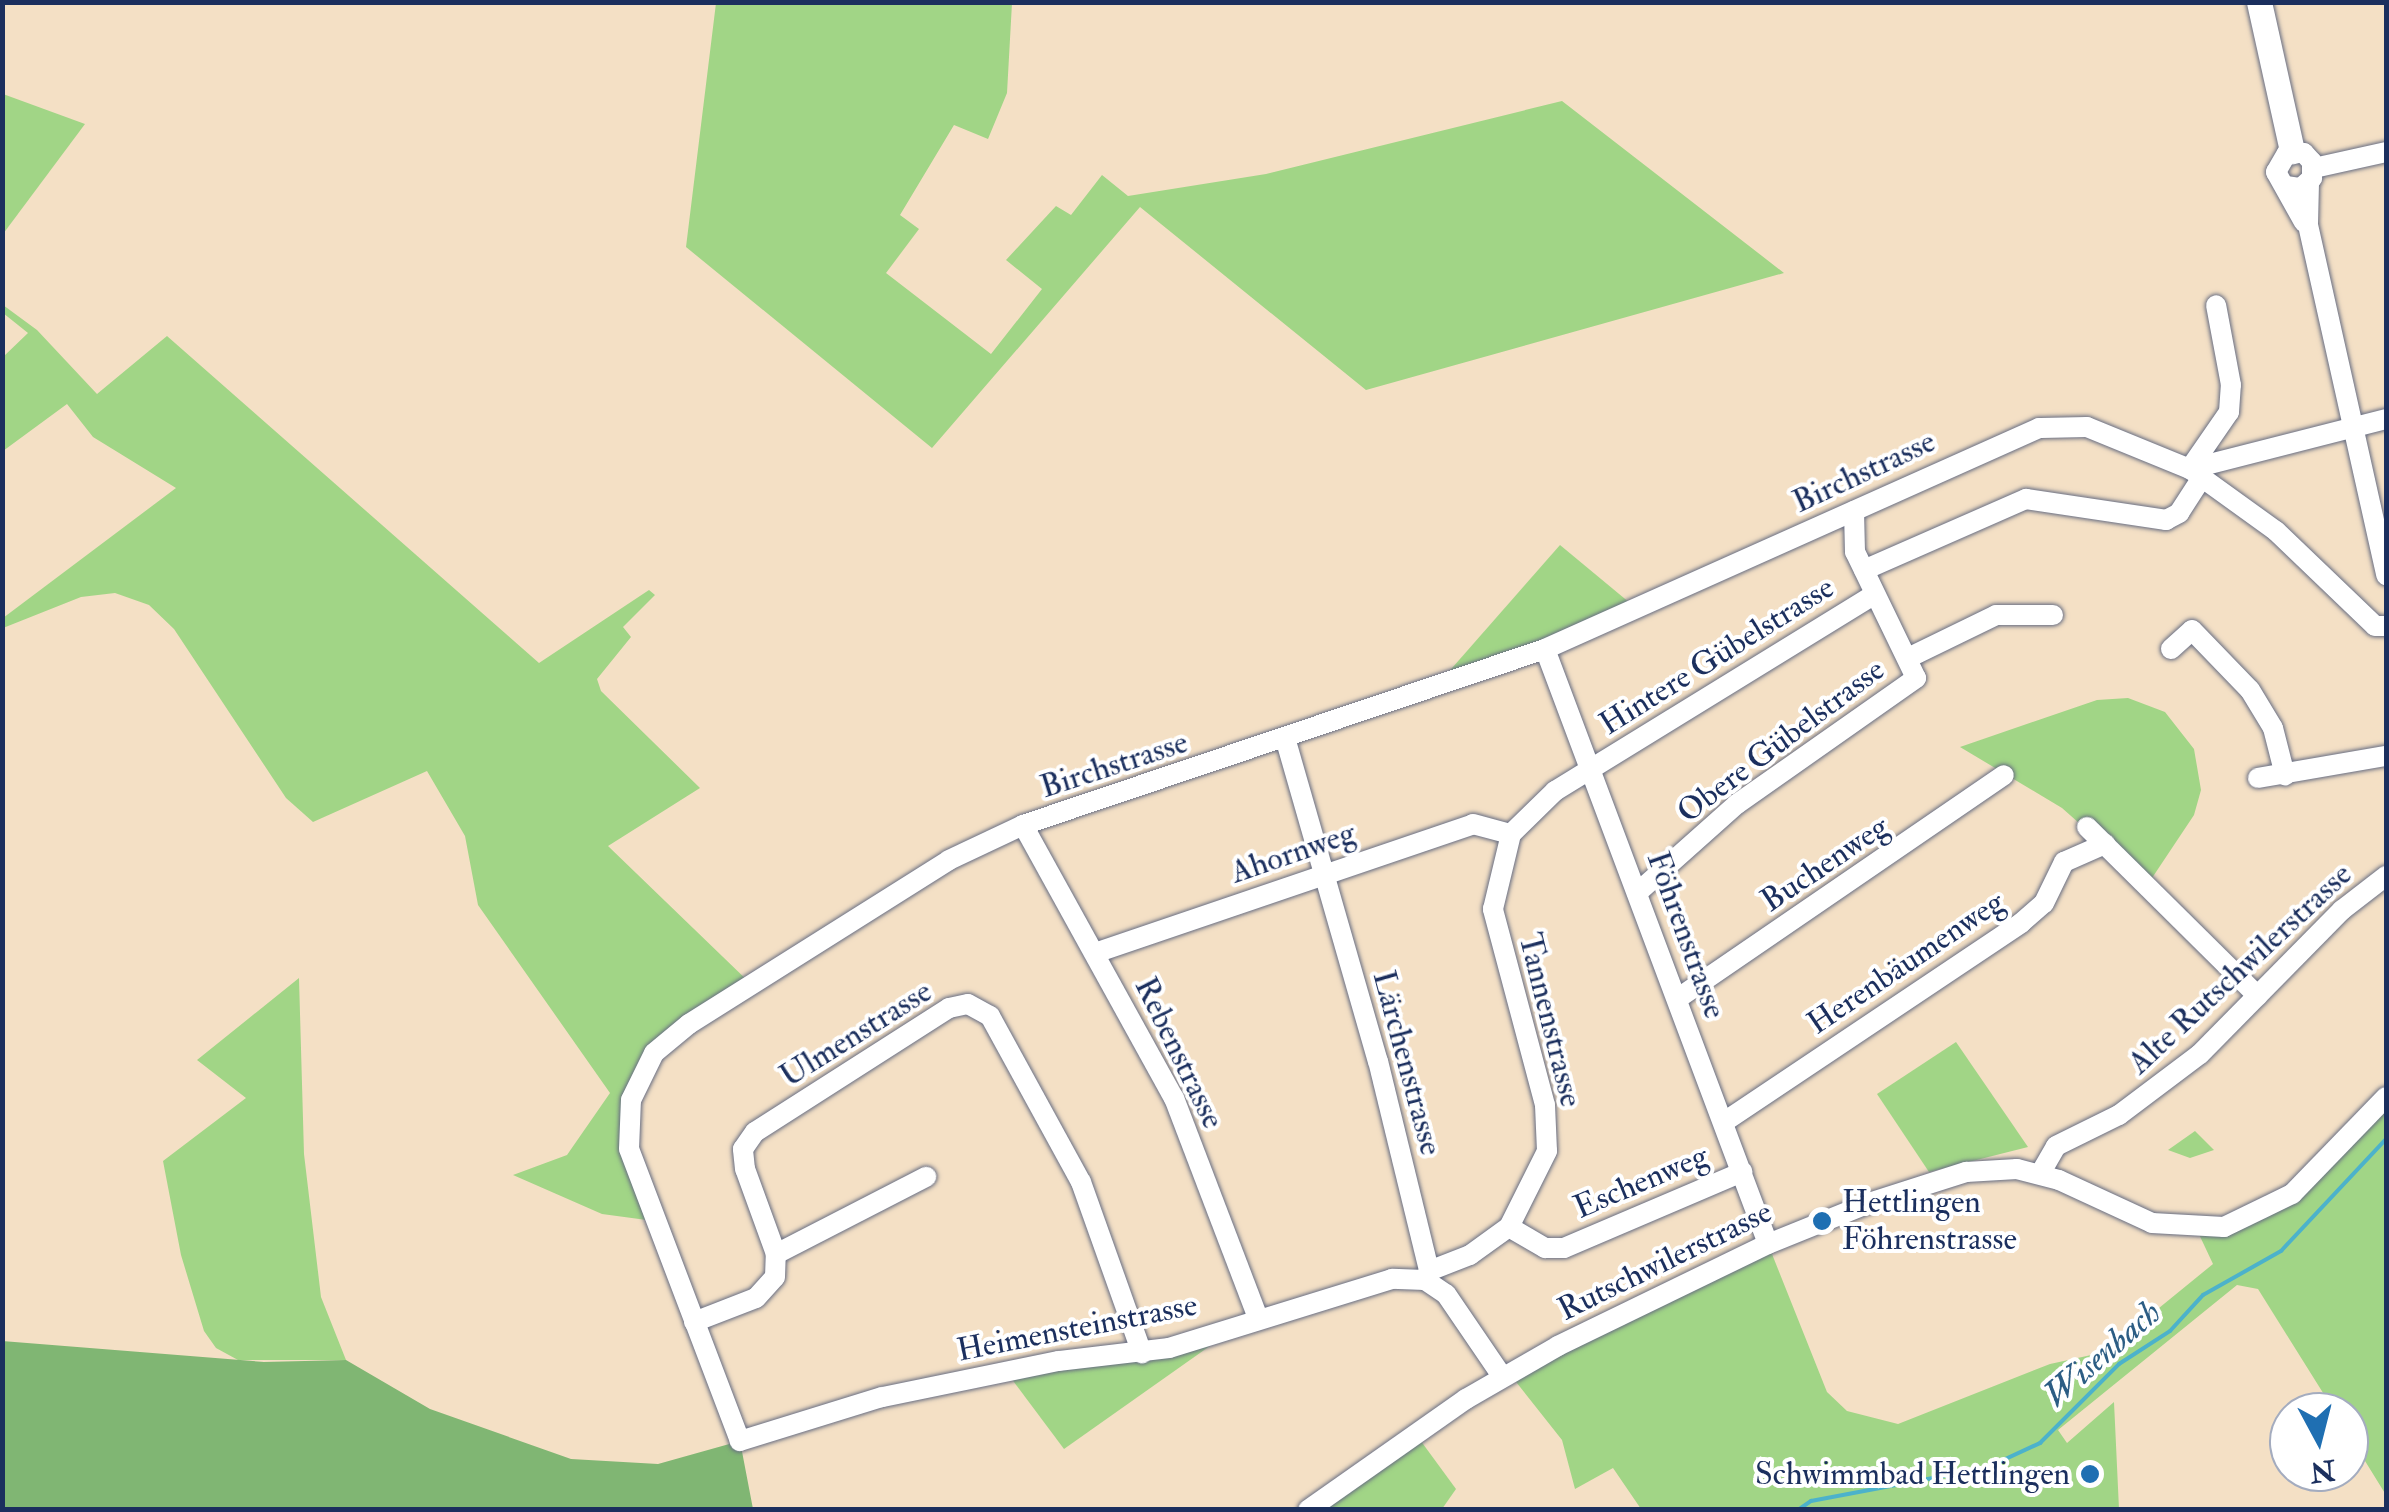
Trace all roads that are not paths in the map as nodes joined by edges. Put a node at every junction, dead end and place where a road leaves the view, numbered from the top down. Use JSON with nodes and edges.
{"nodes":[{"id":1,"x":2259,"y":2,"type":"edge"},
{"id":2,"x":2292,"y":151,"type":"junction"},
{"id":3,"x":2386,"y":152,"type":"edge"},
{"id":4,"x":2311,"y":175,"type":"junction"},
{"id":5,"x":2286,"y":186,"type":"junction"},
{"id":6,"x":2308,"y":225,"type":"junction"},
{"id":7,"x":2216,"y":305,"type":"dead end"},
{"id":8,"x":2386,"y":419,"type":"edge"},
{"id":9,"x":2354,"y":430,"type":"junction"},
{"id":10,"x":2195,"y":474,"type":"junction"},
{"id":11,"x":1854,"y":510,"type":"junction"},
{"id":12,"x":1864,"y":570,"type":"junction"},
{"id":13,"x":2386,"y":575,"type":"edge"},
{"id":14,"x":1872,"y":595,"type":"junction"},
{"id":15,"x":2052,"y":615,"type":"dead end"},
{"id":16,"x":2386,"y":626,"type":"edge"},
{"id":17,"x":1545,"y":649,"type":"junction"},
{"id":18,"x":2170,"y":649,"type":"dead end"},
{"id":19,"x":1913,"y":668,"type":"junction"},
{"id":20,"x":1286,"y":741,"type":"junction"},
{"id":21,"x":2386,"y":756,"type":"edge"},
{"id":22,"x":1592,"y":768,"type":"junction"},
{"id":23,"x":2004,"y":775,"type":"dead end"},
{"id":24,"x":2284,"y":775,"type":"junction"},
{"id":25,"x":2258,"y":778,"type":"dead end"},
{"id":26,"x":1023,"y":825,"type":"junction"},
{"id":27,"x":2087,"y":826,"type":"dead end"},
{"id":28,"x":1511,"y":834,"type":"junction"},
{"id":29,"x":2105,"y":844,"type":"junction"},
{"id":30,"x":1324,"y":874,"type":"junction"},
{"id":31,"x":2386,"y":876,"type":"edge"},
{"id":32,"x":1638,"y":893,"type":"junction"},
{"id":33,"x":1095,"y":952,"type":"junction"},
{"id":34,"x":2258,"y":996,"type":"junction"},
{"id":35,"x":1677,"y":999,"type":"junction"},
{"id":36,"x":2386,"y":1097,"type":"edge"},
{"id":37,"x":1724,"y":1122,"type":"junction"},
{"id":38,"x":1742,"y":1172,"type":"junction"},
{"id":39,"x":2040,"y":1174,"type":"junction"},
{"id":40,"x":926,"y":1177,"type":"dead end"},
{"id":41,"x":1509,"y":1228,"type":"junction"},
{"id":42,"x":1768,"y":1244,"type":"junction"},
{"id":43,"x":776,"y":1254,"type":"junction"},
{"id":44,"x":1427,"y":1276,"type":"junction"},
{"id":45,"x":1258,"y":1318,"type":"junction"},
{"id":46,"x":694,"y":1322,"type":"junction"},
{"id":47,"x":1142,"y":1353,"type":"junction"},
{"id":48,"x":1502,"y":1376,"type":"junction"},
{"id":49,"x":740,"y":1441,"type":"joint"},
{"id":50,"x":1308,"y":1510,"type":"edge"}],
"edges":[{"from":1,"to":2,"type":"main road"},
{"from":2,"to":4,"type":"street"},
{"from":2,"to":5,"type":"street"},
{"from":3,"to":4,"type":"street"},
{"from":4,"to":5,"type":"street"},
{"from":4,"to":6,"type":"street"},
{"from":5,"to":6,"type":"street"},
{"from":6,"to":9,"type":"street"},
{"from":7,"to":10,"type":"street"},
{"from":8,"to":9,"type":"street"},
{"from":9,"to":10,"type":"street"},
{"from":9,"to":13,"type":"street"},
{"from":10,"to":11,"type":"street","name":"Birchstrasse"},
{"from":10,"to":12,"type":"street"},
{"from":10,"to":16,"type":"street","name":"Birchstrasse"},
{"from":11,"to":12,"type":"street"},
{"from":11,"to":17,"type":"street","name":"Birchstrasse"},
{"from":12,"to":14,"type":"street"},
{"from":14,"to":19,"type":"street"},
{"from":14,"to":22,"type":"street","name":"Hintere Gübelstrasse"},
{"from":15,"to":19,"type":"street","name":"Obere Gübelstrasse"},
{"from":17,"to":20,"type":"street","name":"Birchstrasse"},
{"from":17,"to":22,"type":"street","name":"Föhrenstrasse"},
{"from":18,"to":24,"type":"street"},
{"from":19,"to":32,"type":"street","name":"Obere Gübelstrasse"},
{"from":20,"to":26,"type":"street","name":"Birchstrasse"},
{"from":20,"to":30,"type":"street","name":"Lärchenstrasse"},
{"from":21,"to":24,"type":"street"},
{"from":22,"to":28,"type":"street"},
{"from":22,"to":32,"type":"street","name":"Föhrenstrasse"},
{"from":23,"to":35,"type":"street","name":"Buchenweg"},
{"from":24,"to":25,"type":"street"},
{"from":26,"to":33,"type":"street","name":"Rebenstrasse"},
{"from":26,"to":46,"type":"street","name":"Birchstrasse"},
{"from":27,"to":29,"type":"street"},
{"from":28,"to":30,"type":"street","name":"Ahornweg"},
{"from":28,"to":41,"type":"street","name":"Tannenstrasse"},
{"from":29,"to":34,"type":"street"},
{"from":29,"to":37,"type":"street","name":"Herenbäumenweg"},
{"from":30,"to":33,"type":"street","name":"Ahornweg"},
{"from":30,"to":44,"type":"street","name":"Lärchenstrasse"},
{"from":31,"to":34,"type":"street","name":"Alte Rutschwilerstrasse"},
{"from":32,"to":35,"type":"street","name":"Föhrenstrasse"},
{"from":33,"to":45,"type":"street","name":"Rebenstrasse"},
{"from":34,"to":39,"type":"street","name":"Alte Rutschwilerstrasse"},
{"from":35,"to":37,"type":"street","name":"Föhrenstrasse"},
{"from":36,"to":39,"type":"street","name":"Rutschwilerstrasse"},
{"from":37,"to":38,"type":"street","name":"Föhrenstrasse"},
{"from":38,"to":41,"type":"street","name":"Eschenweg"},
{"from":38,"to":42,"type":"street","name":"Föhrenstrasse"},
{"from":39,"to":42,"type":"street","name":"Rutschwilerstrasse"},
{"from":40,"to":43,"type":"street"},
{"from":41,"to":44,"type":"street","name":"Tannenstrasse"},
{"from":42,"to":48,"type":"street","name":"Rutschwilerstrasse"},
{"from":43,"to":46,"type":"street"},
{"from":43,"to":47,"type":"street","name":"Ulmenstrasse"},
{"from":44,"to":45,"type":"street","name":"Heimensteinstrasse"},
{"from":44,"to":48,"type":"street"},
{"from":45,"to":47,"type":"street","name":"Heimensteinstrasse"},
{"from":46,"to":49,"type":"street","name":"Birchstrasse"},
{"from":47,"to":49,"type":"street","name":"Heimensteinstrasse"},
{"from":48,"to":50,"type":"street","name":"Rutschwilerstrasse"}]}
